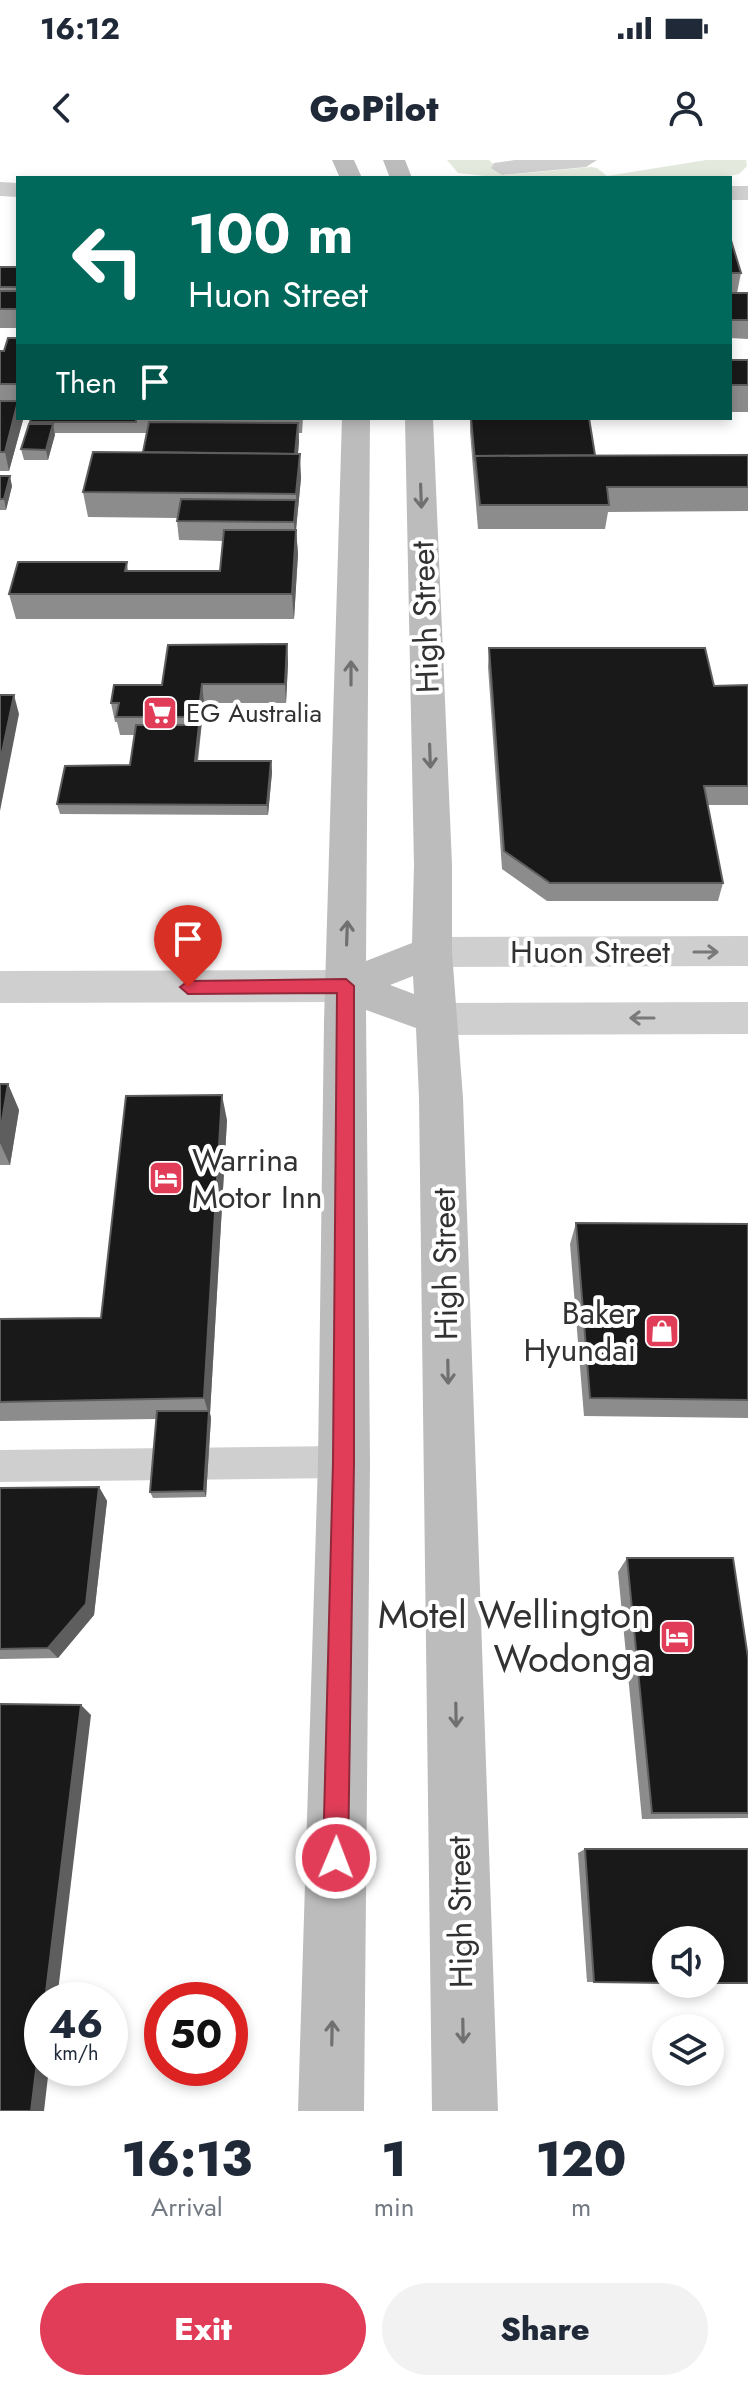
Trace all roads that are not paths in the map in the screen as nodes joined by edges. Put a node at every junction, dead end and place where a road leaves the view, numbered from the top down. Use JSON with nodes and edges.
{"nodes":[{"id":1,"x":586,"y":160,"type":"edge"},
{"id":2,"x":502,"y":168,"type":"dead end"},
{"id":3,"x":356,"y":420,"type":"edge"},
{"id":4,"x":419,"y":420,"type":"edge"},
{"id":5,"x":748,"y":951,"type":"edge"},
{"id":6,"x":432,"y":952,"type":"junction"},
{"id":7,"x":346,"y":986,"type":"junction"},
{"id":8,"x":0,"y":987,"type":"edge"},
{"id":9,"x":748,"y":1018,"type":"edge"},
{"id":10,"x":438,"y":1019,"type":"junction"},
{"id":11,"x":344,"y":1462,"type":"junction"},
{"id":12,"x":0,"y":1466,"type":"edge"},
{"id":13,"x":331,"y":2111,"type":"edge"},
{"id":14,"x":465,"y":2111,"type":"edge"}],
"edges":[{"from":1,"to":2,"type":"street"},
{"from":7,"to":3,"type":"main road","one_way":true},
{"from":4,"to":6,"type":"main road","name":"High Street","one_way":true},
{"from":6,"to":5,"type":"street","name":"Huon Street","one_way":true},
{"from":6,"to":7,"type":"main road"},
{"from":6,"to":10,"type":"main road","name":"High Street"},
{"from":7,"to":8,"type":"street"},
{"from":7,"to":10,"type":"main road"},
{"from":7,"to":11,"type":"main road"},
{"from":9,"to":10,"type":"street","name":"Huon Street","one_way":true},
{"from":10,"to":14,"type":"main road","name":"High Street","one_way":true},
{"from":11,"to":12,"type":"lane"},
{"from":13,"to":11,"type":"main road","one_way":true}]}
